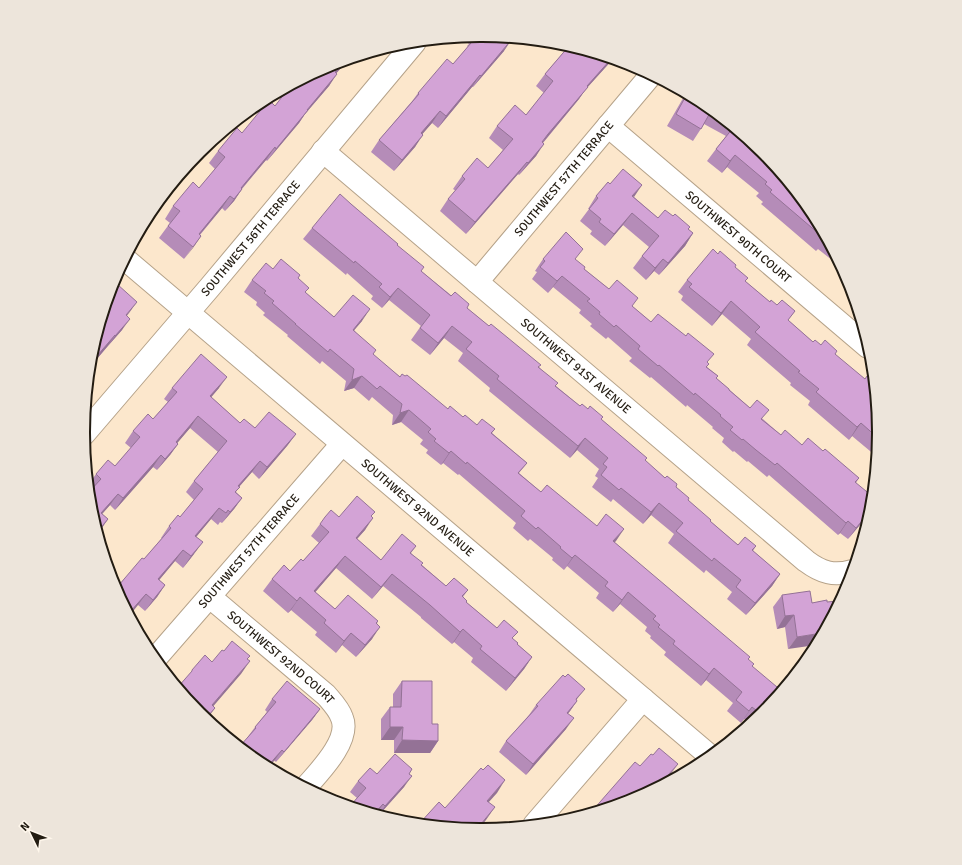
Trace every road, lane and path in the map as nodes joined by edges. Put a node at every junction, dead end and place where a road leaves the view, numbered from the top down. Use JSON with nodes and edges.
{"nodes":[{"id":1,"x":408,"y":49,"type":"edge"},
{"id":2,"x":647,"y":79,"type":"edge"},
{"id":3,"x":608,"y":126,"type":"junction"},
{"id":4,"x":323,"y":151,"type":"junction"},
{"id":5,"x":130,"y":263,"type":"edge"},
{"id":6,"x":477,"y":282,"type":"junction"},
{"id":7,"x":188,"y":313,"type":"junction"},
{"id":8,"x":860,"y":340,"type":"edge"},
{"id":9,"x":90,"y":427,"type":"edge"},
{"id":10,"x":342,"y":444,"type":"junction"},
{"id":11,"x":843,"y":573,"type":"edge"},
{"id":12,"x":210,"y":597,"type":"junction"},
{"id":13,"x":160,"y":654,"type":"edge"},
{"id":14,"x":643,"y":699,"type":"junction"},
{"id":15,"x":705,"y":752,"type":"edge"},
{"id":16,"x":309,"y":783,"type":"edge"},
{"id":17,"x":540,"y":818,"type":"edge"}],
"edges":[{"from":1,"to":4,"type":"street","name":"SOUTHWEST 56TH TERRACE"},
{"from":2,"to":3,"type":"street","name":"SOUTHWEST 57TH TERRACE"},
{"from":3,"to":6,"type":"street","name":"SOUTHWEST 57TH TERRACE"},
{"from":3,"to":8,"type":"street","name":"SOUTHWEST 90TH COURT"},
{"from":4,"to":6,"type":"street","name":"SOUTHWEST 91ST AVENUE"},
{"from":4,"to":7,"type":"street","name":"SOUTHWEST 56TH TERRACE"},
{"from":5,"to":7,"type":"street","name":"SOUTHWEST 92ND AVENUE"},
{"from":6,"to":11,"type":"street","name":"SOUTHWEST 91ST AVENUE"},
{"from":7,"to":9,"type":"street","name":"SOUTHWEST 56TH TERRACE"},
{"from":7,"to":10,"type":"street","name":"SOUTHWEST 92ND AVENUE"},
{"from":10,"to":12,"type":"street","name":"SOUTHWEST 57TH TERRACE"},
{"from":10,"to":14,"type":"street","name":"SOUTHWEST 92ND AVENUE"},
{"from":12,"to":13,"type":"street","name":"SOUTHWEST 57TH TERRACE"},
{"from":12,"to":16,"type":"street","name":"SOUTHWEST 92ND COURT"},
{"from":14,"to":15,"type":"street","name":"SOUTHWEST 92ND AVENUE"},
{"from":14,"to":17,"type":"street"}]}
